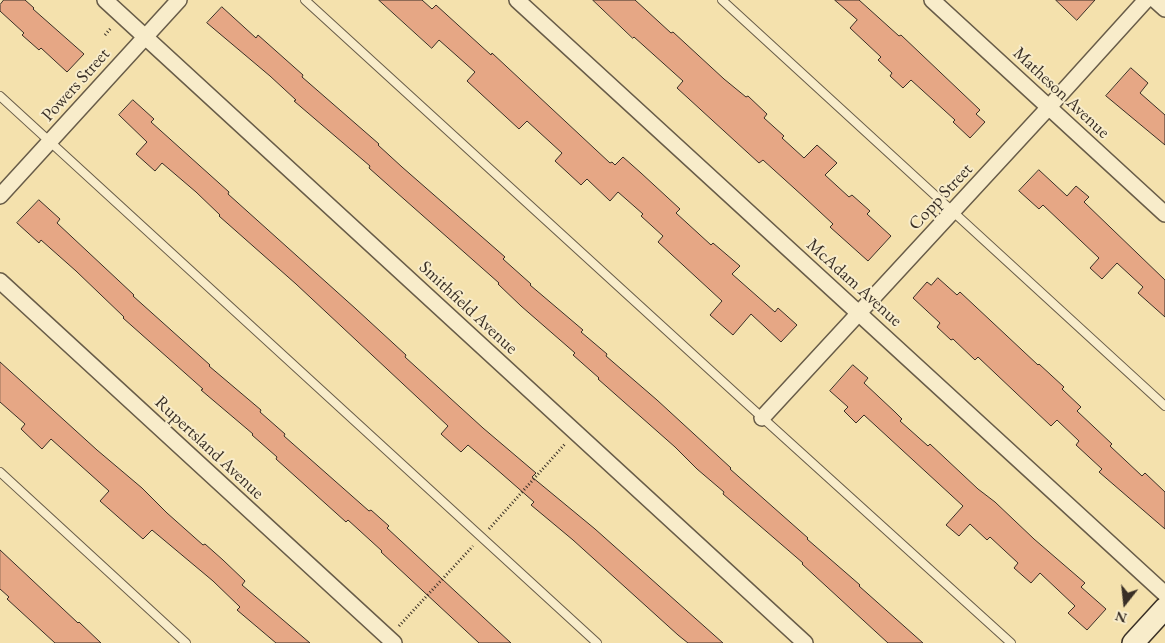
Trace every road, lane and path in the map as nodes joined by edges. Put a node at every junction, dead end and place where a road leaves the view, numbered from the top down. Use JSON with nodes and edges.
{"nodes":[{"id":1,"x":105,"y":0,"type":"edge"},
{"id":2,"x":179,"y":0,"type":"edge"},
{"id":3,"x":305,"y":0,"type":"edge"},
{"id":4,"x":517,"y":0,"type":"edge"},
{"id":5,"x":722,"y":0,"type":"edge"},
{"id":6,"x":932,"y":0,"type":"edge"},
{"id":7,"x":1146,"y":0,"type":"edge"},
{"id":8,"x":1155,"y":0,"type":"edge"},
{"id":9,"x":1165,"y":9,"type":"edge"},
{"id":10,"x":145,"y":37,"type":"junction"},
{"id":11,"x":0,"y":96,"type":"edge"},
{"id":12,"x":1050,"y":107,"type":"junction"},
{"id":13,"x":50,"y":141,"type":"junction"},
{"id":14,"x":0,"y":196,"type":"edge"},
{"id":15,"x":953,"y":211,"type":"junction"},
{"id":16,"x":1165,"y":214,"type":"edge"},
{"id":17,"x":0,"y":281,"type":"edge"},
{"id":18,"x":859,"y":314,"type":"junction"},
{"id":19,"x":1165,"y":406,"type":"edge"},
{"id":20,"x":762,"y":418,"type":"junction"},
{"id":21,"x":0,"y":472,"type":"edge"},
{"id":22,"x":1165,"y":594,"type":"edge"},
{"id":23,"x":1165,"y":608,"type":"edge"},
{"id":24,"x":186,"y":643,"type":"edge"},
{"id":25,"x":394,"y":643,"type":"edge"},
{"id":26,"x":597,"y":643,"type":"edge"},
{"id":27,"x":805,"y":643,"type":"edge"},
{"id":28,"x":1011,"y":643,"type":"edge"},
{"id":29,"x":1133,"y":643,"type":"edge"}],
"edges":[{"from":1,"to":10,"type":"street","name":"Smithfield Avenue"},
{"from":2,"to":10,"type":"street","name":"Powers Street"},
{"from":3,"to":20,"type":"lane"},
{"from":4,"to":18,"type":"street","name":"McAdam Avenue"},
{"from":5,"to":15,"type":"lane"},
{"from":6,"to":12,"type":"street","name":"Matheson Avenue"},
{"from":7,"to":12,"type":"street","name":"Copp Street"},
{"from":8,"to":9,"type":"street"},
{"from":10,"to":13,"type":"street","name":"Powers Street"},
{"from":10,"to":27,"type":"street","name":"Smithfield Avenue"},
{"from":11,"to":13,"type":"lane"},
{"from":12,"to":15,"type":"street","name":"Copp Street"},
{"from":12,"to":16,"type":"street","name":"Matheson Avenue"},
{"from":13,"to":14,"type":"street","name":"Powers Street"},
{"from":13,"to":26,"type":"lane"},
{"from":15,"to":18,"type":"street","name":"Copp Street"},
{"from":15,"to":19,"type":"lane"},
{"from":17,"to":25,"type":"street","name":"Rupertsland Avenue"},
{"from":18,"to":20,"type":"street","name":"Copp Street"},
{"from":18,"to":22,"type":"street","name":"McAdam Avenue"},
{"from":20,"to":28,"type":"lane"},
{"from":21,"to":24,"type":"lane"},
{"from":23,"to":29,"type":"main road"}]}
